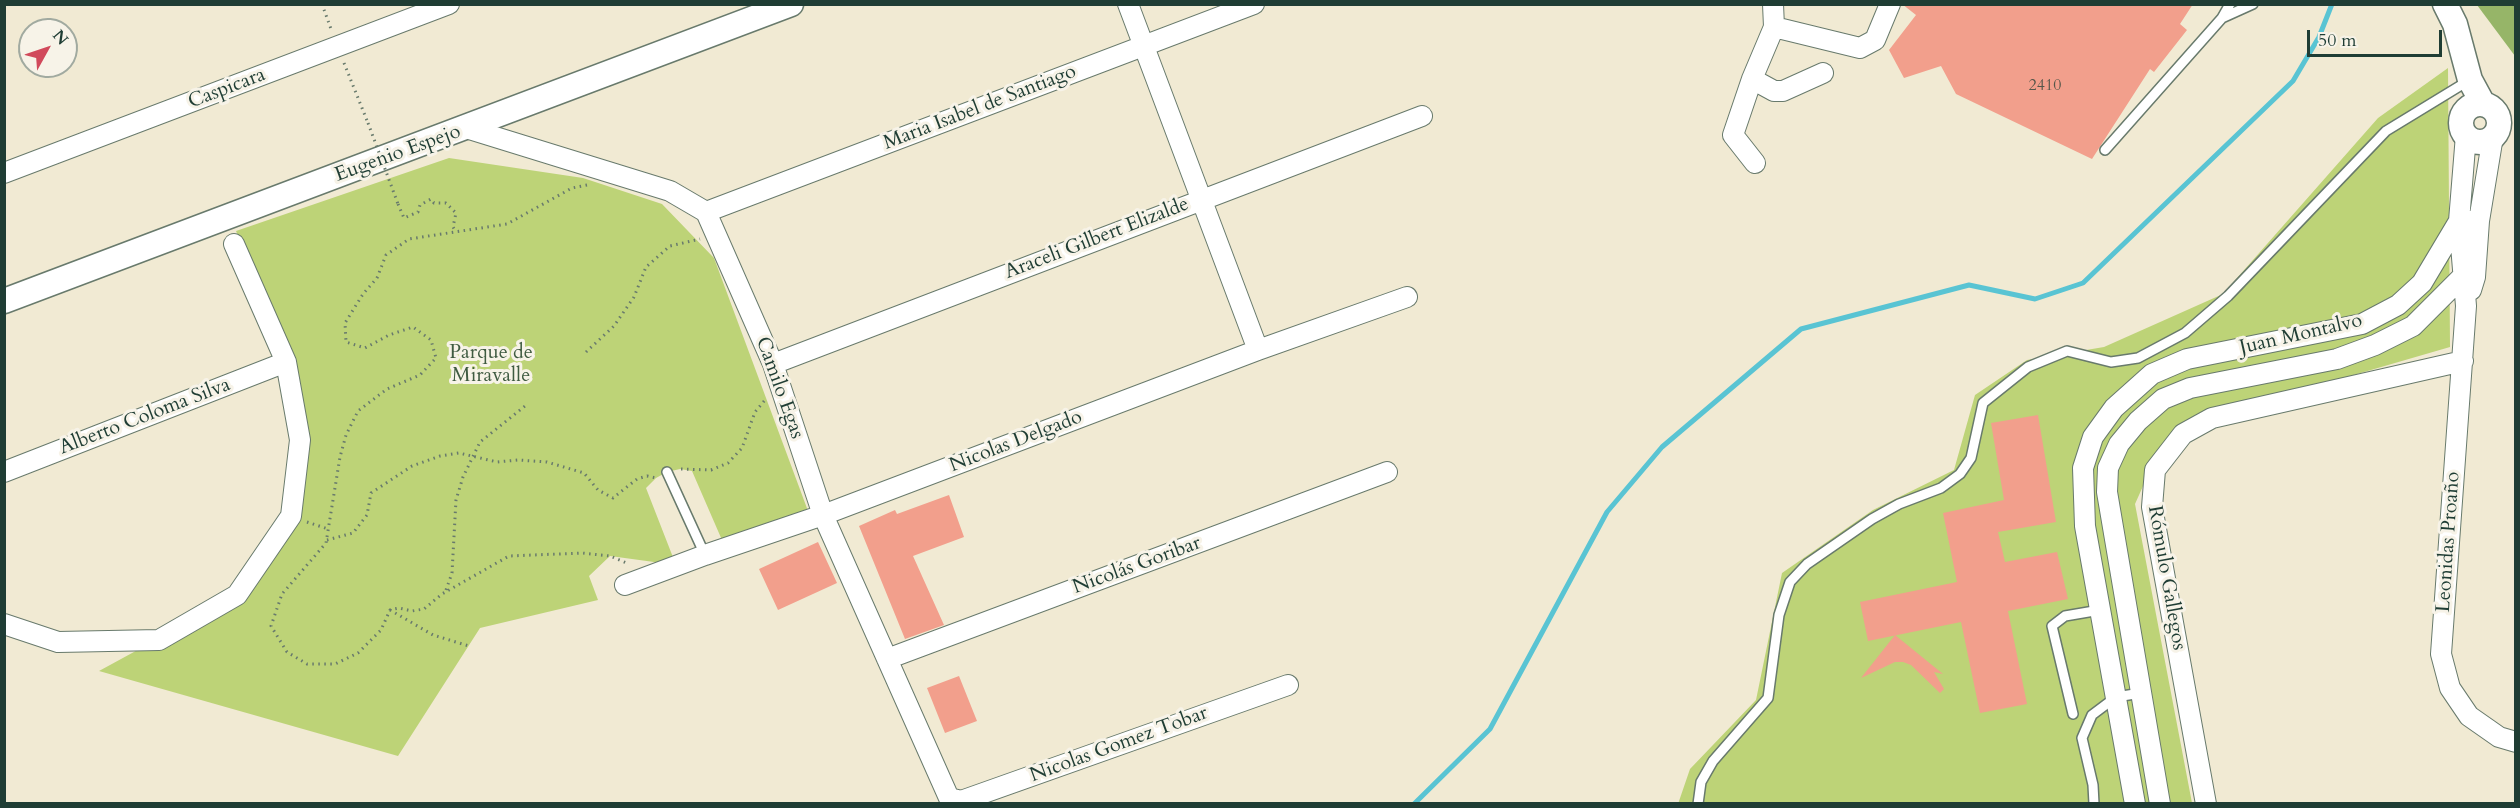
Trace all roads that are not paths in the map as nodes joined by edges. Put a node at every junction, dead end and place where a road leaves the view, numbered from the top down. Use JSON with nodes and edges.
{"nodes":[{"id":1,"x":448,"y":4,"type":"edge"},
{"id":2,"x":791,"y":4,"type":"edge"},
{"id":3,"x":1128,"y":4,"type":"edge"},
{"id":4,"x":1254,"y":4,"type":"edge"},
{"id":5,"x":1773,"y":4,"type":"edge"},
{"id":6,"x":1890,"y":4,"type":"edge"},
{"id":7,"x":2230,"y":4,"type":"edge"},
{"id":8,"x":2253,"y":4,"type":"edge"},
{"id":9,"x":2445,"y":4,"type":"edge"},
{"id":10,"x":2222,"y":18,"type":"junction"},
{"id":11,"x":1774,"y":27,"type":"junction"},
{"id":12,"x":1144,"y":45,"type":"junction"},
{"id":13,"x":1823,"y":73,"type":"dead end"},
{"id":14,"x":1752,"y":79,"type":"junction"},
{"id":15,"x":2470,"y":80,"type":"junction"},
{"id":16,"x":2475,"y":106,"type":"junction"},
{"id":17,"x":1422,"y":116,"type":"dead end"},
{"id":18,"x":466,"y":128,"type":"junction"},
{"id":19,"x":2502,"y":132,"type":"edge"},
{"id":20,"x":2466,"y":135,"type":"junction"},
{"id":21,"x":2105,"y":150,"type":"dead end"},
{"id":22,"x":1755,"y":163,"type":"dead end"},
{"id":23,"x":4,"y":172,"type":"edge"},
{"id":24,"x":1201,"y":199,"type":"junction"},
{"id":25,"x":706,"y":212,"type":"junction"},
{"id":26,"x":2459,"y":221,"type":"junction"},
{"id":27,"x":2479,"y":221,"type":"junction"},
{"id":28,"x":234,"y":244,"type":"dead end"},
{"id":29,"x":2469,"y":277,"type":"junction"},
{"id":30,"x":1407,"y":297,"type":"dead end"},
{"id":31,"x":4,"y":301,"type":"edge"},
{"id":32,"x":1257,"y":350,"type":"junction"},
{"id":33,"x":286,"y":362,"type":"junction"},
{"id":34,"x":2463,"y":362,"type":"junction"},
{"id":35,"x":773,"y":364,"type":"junction"},
{"id":36,"x":2152,"y":374,"type":"junction"},
{"id":37,"x":2163,"y":399,"type":"junction"},
{"id":38,"x":4,"y":472,"type":"edge"},
{"id":39,"x":667,"y":472,"type":"road end"},
{"id":40,"x":1387,"y":472,"type":"dead end"},
{"id":41,"x":823,"y":515,"type":"junction"},
{"id":42,"x":705,"y":555,"type":"junction"},
{"id":43,"x":625,"y":585,"type":"dead end"},
{"id":44,"x":2100,"y":610,"type":"junction"},
{"id":45,"x":4,"y":624,"type":"edge"},
{"id":46,"x":887,"y":659,"type":"junction"},
{"id":47,"x":1288,"y":685,"type":"dead end"},
{"id":48,"x":2141,"y":693,"type":"junction"},
{"id":49,"x":2116,"y":697,"type":"junction"},
{"id":50,"x":2073,"y":714,"type":"dead end"},
{"id":51,"x":2516,"y":742,"type":"edge"},
{"id":52,"x":949,"y":798,"type":"joint"},
{"id":53,"x":1698,"y":804,"type":"edge"},
{"id":54,"x":2094,"y":804,"type":"edge"},
{"id":55,"x":2135,"y":804,"type":"edge"},
{"id":56,"x":2160,"y":804,"type":"edge"},
{"id":57,"x":2206,"y":804,"type":"edge"}],
"edges":[{"from":1,"to":23,"type":"street","name":"Caspicara"},
{"from":2,"to":18,"type":"street","name":"Eugenio Espejo"},
{"from":3,"to":12,"type":"street"},
{"from":4,"to":12,"type":"street","name":"Maria Isabel de Santiago"},
{"from":5,"to":11,"type":"street"},
{"from":6,"to":11,"type":"street"},
{"from":7,"to":10,"type":"lane"},
{"from":8,"to":10,"type":"lane"},
{"from":9,"to":15,"type":"street"},
{"from":10,"to":21,"type":"lane"},
{"from":11,"to":14,"type":"street"},
{"from":12,"to":24,"type":"street"},
{"from":12,"to":25,"type":"street","name":"Maria Isabel de Santiago"},
{"from":13,"to":14,"type":"street"},
{"from":14,"to":22,"type":"street"},
{"from":15,"to":16,"type":"street"},
{"from":15,"to":53,"type":"lane"},
{"from":16,"to":19,"type":"street"},
{"from":16,"to":20,"type":"street"},
{"from":17,"to":24,"type":"street","name":"Araceli Gilbert Elizalde"},
{"from":18,"to":25,"type":"street"},
{"from":18,"to":31,"type":"street","name":"Eugenio Espejo"},
{"from":19,"to":20,"type":"street"},
{"from":19,"to":27,"type":"street","name":"Leonidas Proaño"},
{"from":20,"to":26,"type":"street","name":"Leonidas Proaño"},
{"from":24,"to":32,"type":"street"},
{"from":24,"to":35,"type":"street","name":"Araceli Gilbert Elizalde"},
{"from":25,"to":35,"type":"street","name":"Camilo Egas"},
{"from":26,"to":27,"type":"street"},
{"from":26,"to":29,"type":"street","name":"Leonidas Proaño"},
{"from":26,"to":36,"type":"street","name":"Juan Montalvo"},
{"from":27,"to":29,"type":"street","name":"Leonidas Proaño"},
{"from":28,"to":33,"type":"street"},
{"from":29,"to":34,"type":"street","name":"Leonidas Proaño"},
{"from":29,"to":37,"type":"street","name":"Juan Montalvo"},
{"from":30,"to":32,"type":"street","name":"Nicolas Delgado"},
{"from":32,"to":41,"type":"street","name":"Nicolas Delgado"},
{"from":33,"to":38,"type":"street","name":"Alberto Coloma Silva"},
{"from":33,"to":45,"type":"street"},
{"from":34,"to":51,"type":"street","name":"Leonidas Proaño"},
{"from":34,"to":57,"type":"street","name":"Rómulo Gallegos"},
{"from":35,"to":41,"type":"street","name":"Camilo Egas"},
{"from":36,"to":37,"type":"street"},
{"from":36,"to":44,"type":"street","name":"Juan Montalvo"},
{"from":37,"to":48,"type":"street","name":"Juan Montalvo"},
{"from":39,"to":42,"type":"lane"},
{"from":40,"to":46,"type":"street","name":"Nicolás Goribar"},
{"from":41,"to":42,"type":"street","name":"Nicolas Delgado"},
{"from":41,"to":46,"type":"street","name":"Camilo Egas"},
{"from":42,"to":43,"type":"street","name":"Nicolas Delgado"},
{"from":44,"to":49,"type":"street","name":"Juan Montalvo"},
{"from":44,"to":50,"type":"lane"},
{"from":46,"to":52,"type":"street","name":"Camilo Egas"},
{"from":47,"to":52,"type":"street","name":"Nicolas Gomez Tobar"},
{"from":48,"to":49,"type":"lane"},
{"from":48,"to":56,"type":"street","name":"Juan Montalvo"},
{"from":49,"to":54,"type":"lane"},
{"from":49,"to":55,"type":"street","name":"Juan Montalvo"}]}
